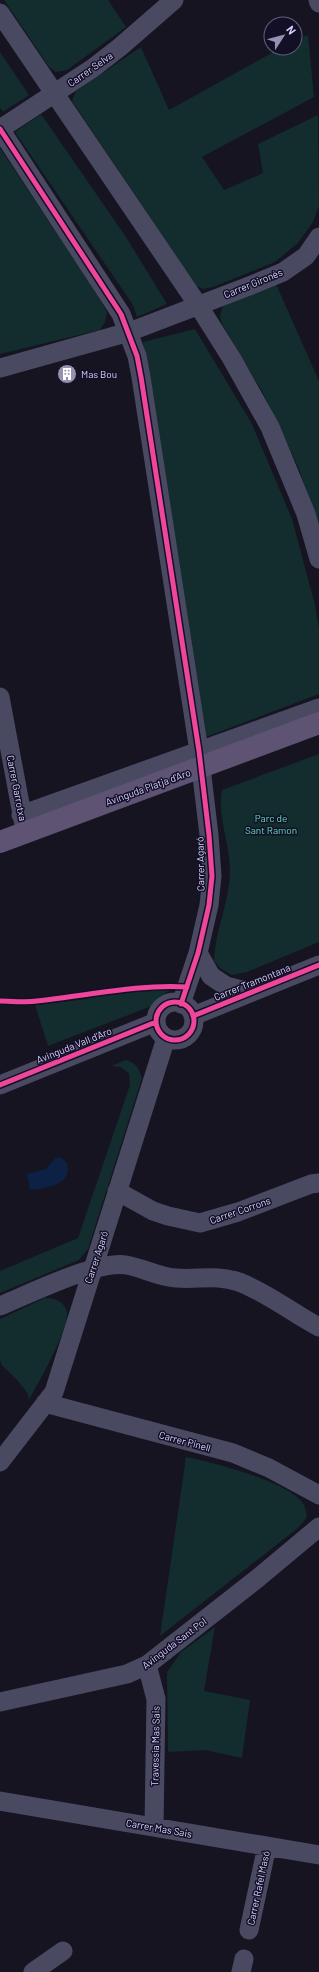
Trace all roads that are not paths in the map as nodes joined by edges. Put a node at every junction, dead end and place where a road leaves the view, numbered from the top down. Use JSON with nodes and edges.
{"nodes":[{"id":1,"x":174,"y":0,"type":"edge"},
{"id":2,"x":0,"y":13,"type":"edge"},
{"id":3,"x":54,"y":94,"type":"junction"},
{"id":4,"x":0,"y":129,"type":"edge"},
{"id":5,"x":319,"y":237,"type":"edge"},
{"id":6,"x":198,"y":305,"type":"junction"},
{"id":7,"x":129,"y":332,"type":"junction"},
{"id":8,"x":0,"y":368,"type":"edge"},
{"id":9,"x":319,"y":559,"type":"edge"},
{"id":10,"x":1,"y":706,"type":"edge"},
{"id":11,"x":319,"y":708,"type":"edge"},
{"id":12,"x":319,"y":723,"type":"edge"},
{"id":13,"x":319,"y":733,"type":"edge"},
{"id":14,"x":259,"y":745,"type":"junction"},
{"id":15,"x":200,"y":759,"type":"junction"},
{"id":16,"x":24,"y":824,"type":"junction"},
{"id":17,"x":0,"y":842,"type":"edge"},
{"id":18,"x":198,"y":953,"type":"junction"},
{"id":19,"x":319,"y":965,"type":"edge"},
{"id":20,"x":249,"y":992,"type":"junction"},
{"id":21,"x":187,"y":1010,"type":"junction"},
{"id":22,"x":156,"y":1022,"type":"junction"},
{"id":23,"x":166,"y":1038,"type":"junction"},
{"id":24,"x":0,"y":1085,"type":"edge"},
{"id":25,"x":319,"y":1183,"type":"edge"},
{"id":26,"x":118,"y":1191,"type":"junction"},
{"id":27,"x":92,"y":1269,"type":"junction"},
{"id":28,"x":0,"y":1306,"type":"edge"},
{"id":29,"x":319,"y":1327,"type":"edge"},
{"id":30,"x":45,"y":1403,"type":"junction"},
{"id":31,"x":0,"y":1462,"type":"edge"},
{"id":32,"x":319,"y":1495,"type":"edge"},
{"id":33,"x":319,"y":1527,"type":"edge"},
{"id":34,"x":147,"y":1665,"type":"junction"},
{"id":35,"x":0,"y":1702,"type":"edge"},
{"id":36,"x":0,"y":1802,"type":"edge"},
{"id":37,"x":154,"y":1827,"type":"junction"},
{"id":38,"x":267,"y":1846,"type":"junction"},
{"id":39,"x":319,"y":1855,"type":"edge"},
{"id":40,"x":249,"y":1930,"type":"dead end"},
{"id":41,"x":63,"y":1951,"type":"dead end"},
{"id":42,"x":33,"y":1972,"type":"edge"}],
"edges":[{"from":1,"to":3,"type":"street","name":"Carrer Selva"},
{"from":2,"to":3,"type":"street"},
{"from":3,"to":4,"type":"street","name":"Carrer Selva"},
{"from":3,"to":6,"type":"street"},
{"from":4,"to":7,"type":"street","name":"Carrer Agaró"},
{"from":5,"to":6,"type":"street","name":"Carrer Gironès"},
{"from":6,"to":7,"type":"street","name":"Carrer Gironès"},
{"from":6,"to":9,"type":"street"},
{"from":7,"to":8,"type":"street","name":"Carrer Gironès"},
{"from":7,"to":15,"type":"street","name":"Carrer Agaró"},
{"from":10,"to":16,"type":"street","name":"Carrer Garrotxa"},
{"from":11,"to":15,"type":"street"},
{"from":12,"to":14,"type":"main road","name":"Avinguda Platja d'Aro"},
{"from":13,"to":14,"type":"street"},
{"from":14,"to":15,"type":"main road","name":"Avinguda Platja d'Aro"},
{"from":15,"to":16,"type":"main road","name":"Avinguda Platja d'Aro"},
{"from":15,"to":18,"type":"street","name":"Carrer Agaró"},
{"from":16,"to":17,"type":"main road","name":"Avinguda Platja d'Aro"},
{"from":18,"to":20,"type":"street","name":"Carrer Tramontana"},
{"from":18,"to":21,"type":"street","name":"Carrer Agaró"},
{"from":19,"to":20,"type":"street","name":"Carrer Tramontana"},
{"from":20,"to":21,"type":"street","name":"Carrer Tramontana"},
{"from":21,"to":22,"type":"street"},
{"from":21,"to":23,"type":"street"},
{"from":22,"to":23,"type":"street"},
{"from":22,"to":24,"type":"street","name":"Avinguda Vall d'Aro"},
{"from":23,"to":26,"type":"street","name":"Carrer Agaró"},
{"from":25,"to":26,"type":"street","name":"Carrer Corrons"},
{"from":26,"to":27,"type":"street","name":"Carrer Agaró"},
{"from":27,"to":28,"type":"street"},
{"from":27,"to":29,"type":"street"},
{"from":27,"to":30,"type":"street","name":"Carrer Agaró"},
{"from":30,"to":31,"type":"street","name":"Carrer Agaró"},
{"from":30,"to":32,"type":"street","name":"Carrer Pinell"},
{"from":33,"to":34,"type":"street","name":"Avinguda Sant Pol"},
{"from":34,"to":35,"type":"street","name":"Avinguda Sant Pol"},
{"from":34,"to":37,"type":"street","name":"Travessia Mas Sais"},
{"from":36,"to":37,"type":"street","name":"Carrer Mas Sais"},
{"from":37,"to":38,"type":"street","name":"Carrer Mas Sais"},
{"from":38,"to":39,"type":"street","name":"Carrer Mas Sais"},
{"from":38,"to":40,"type":"street","name":"Carrer Rafel Masó"},
{"from":41,"to":42,"type":"street"}]}
